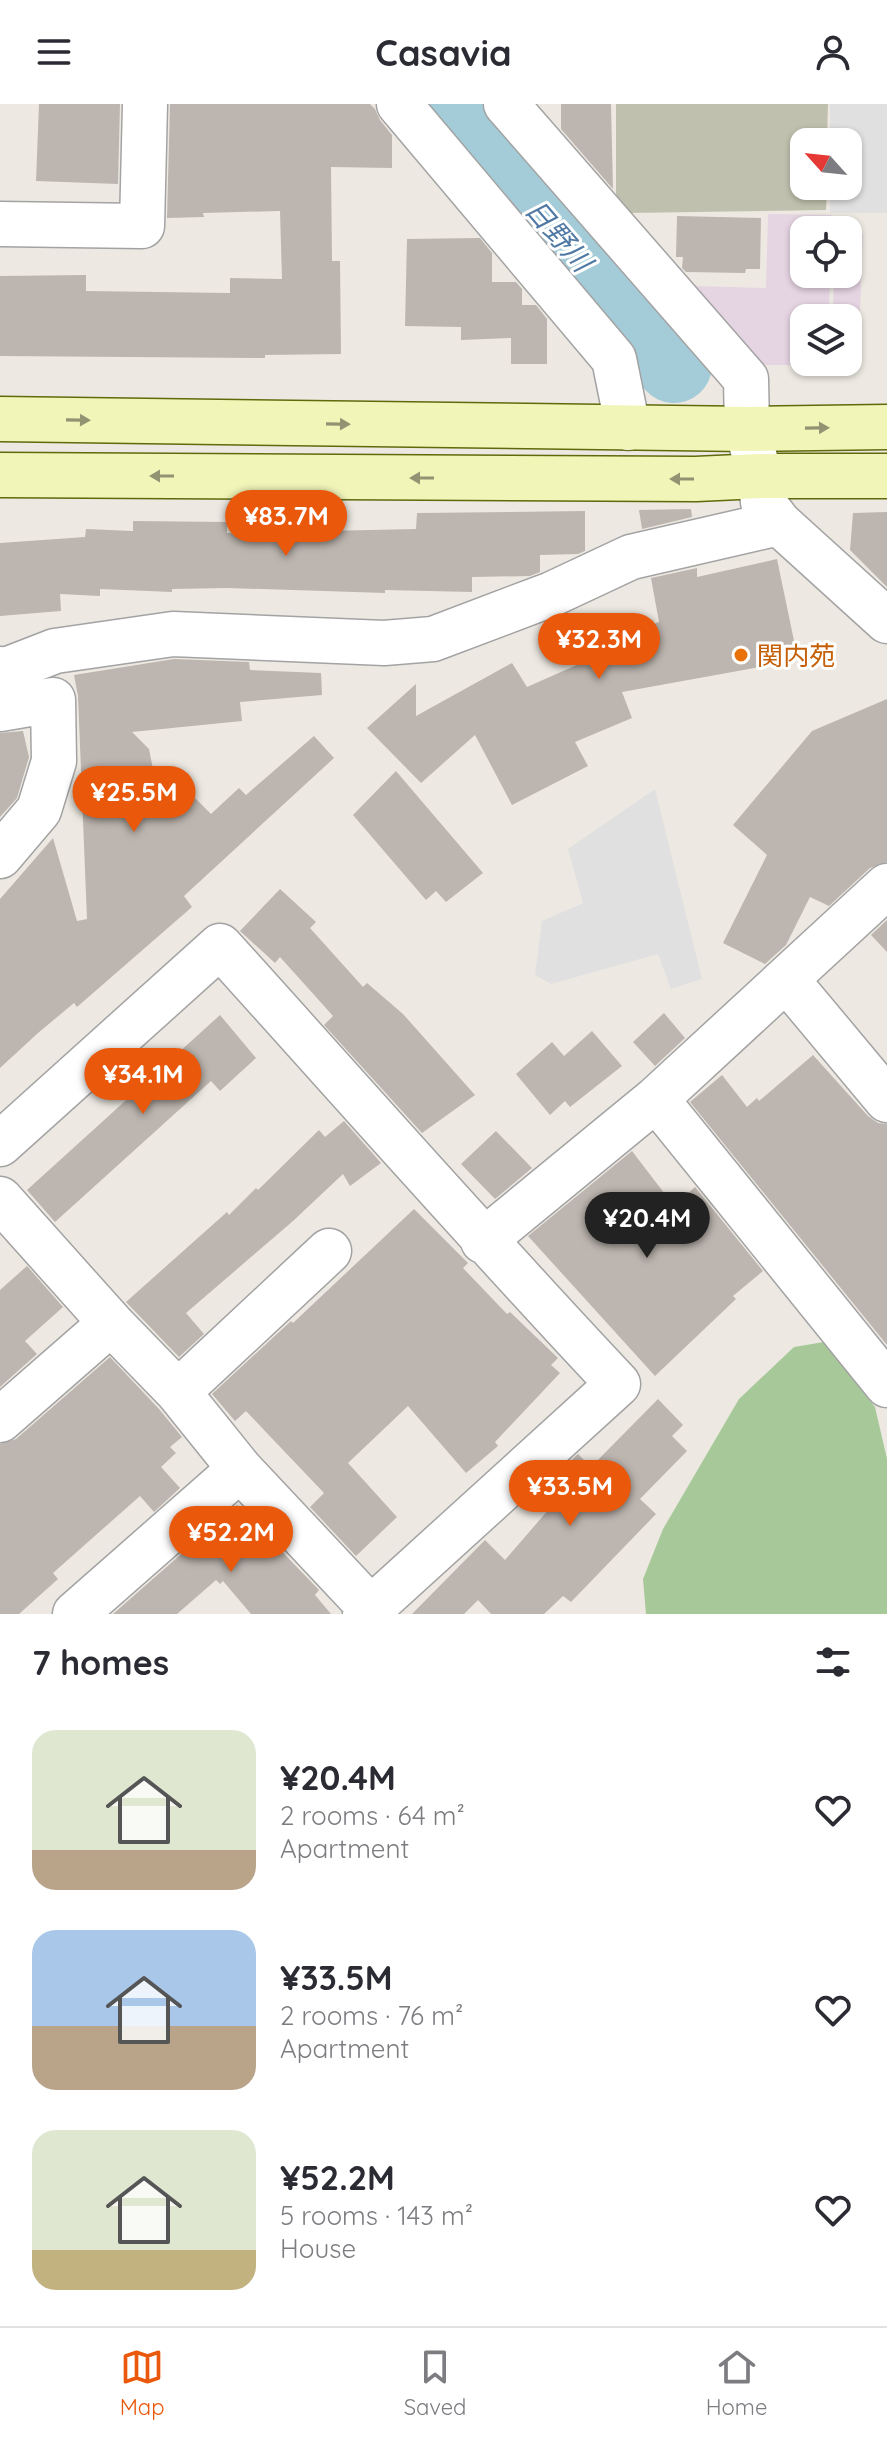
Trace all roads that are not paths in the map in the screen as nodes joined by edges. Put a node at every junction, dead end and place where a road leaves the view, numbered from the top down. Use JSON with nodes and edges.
{"nodes":[{"id":1,"x":145,"y":104,"type":"edge"},
{"id":2,"x":399,"y":104,"type":"edge"},
{"id":3,"x":506,"y":104,"type":"edge"},
{"id":4,"x":0,"y":224,"type":"edge"},
{"id":5,"x":0,"y":419,"type":"edge"},
{"id":6,"x":887,"y":427,"type":"edge"},
{"id":7,"x":628,"y":428,"type":"junction"},
{"id":8,"x":747,"y":429,"type":"junction"},
{"id":9,"x":0,"y":475,"type":"edge"},
{"id":10,"x":760,"y":476,"type":"junction"},
{"id":11,"x":887,"y":476,"type":"edge"},
{"id":12,"x":779,"y":523,"type":"junction"},
{"id":13,"x":887,"y":621,"type":"edge"},
{"id":14,"x":1,"y":681,"type":"edge"},
{"id":15,"x":0,"y":856,"type":"edge"},
{"id":16,"x":887,"y":886,"type":"edge"},
{"id":17,"x":786,"y":979,"type":"junction"},
{"id":18,"x":656,"y":1099,"type":"junction"},
{"id":19,"x":887,"y":1100,"type":"edge"},
{"id":20,"x":0,"y":1144,"type":"edge"},
{"id":21,"x":0,"y":1199,"type":"edge"},
{"id":22,"x":483,"y":1241,"type":"junction"},
{"id":23,"x":329,"y":1251,"type":"dead end"},
{"id":24,"x":111,"y":1323,"type":"junction"},
{"id":25,"x":887,"y":1385,"type":"edge"},
{"id":26,"x":178,"y":1392,"type":"junction"},
{"id":27,"x":0,"y":1420,"type":"edge"},
{"id":28,"x":240,"y":1469,"type":"junction"},
{"id":29,"x":370,"y":1612,"type":"edge"},
{"id":30,"x":75,"y":1614,"type":"edge"}],
"edges":[{"from":1,"to":4,"type":"street"},
{"from":2,"to":7,"type":"street"},
{"from":3,"to":8,"type":"street"},
{"from":5,"to":7,"type":"street","one_way":true},
{"from":8,"to":6,"type":"street","one_way":true},
{"from":7,"to":8,"type":"street"},
{"from":8,"to":10,"type":"street"},
{"from":10,"to":9,"type":"street","one_way":true},
{"from":10,"to":11,"type":"street"},
{"from":10,"to":12,"type":"street"},
{"from":12,"to":13,"type":"street"},
{"from":12,"to":14,"type":"street"},
{"from":14,"to":15,"type":"street"},
{"from":16,"to":17,"type":"street"},
{"from":17,"to":18,"type":"street"},
{"from":17,"to":19,"type":"street"},
{"from":18,"to":22,"type":"street"},
{"from":18,"to":25,"type":"street"},
{"from":20,"to":22,"type":"street"},
{"from":21,"to":24,"type":"street"},
{"from":22,"to":29,"type":"street"},
{"from":23,"to":26,"type":"street"},
{"from":24,"to":26,"type":"street"},
{"from":24,"to":27,"type":"street"},
{"from":26,"to":28,"type":"street"},
{"from":28,"to":29,"type":"street"},
{"from":28,"to":30,"type":"street"}]}
